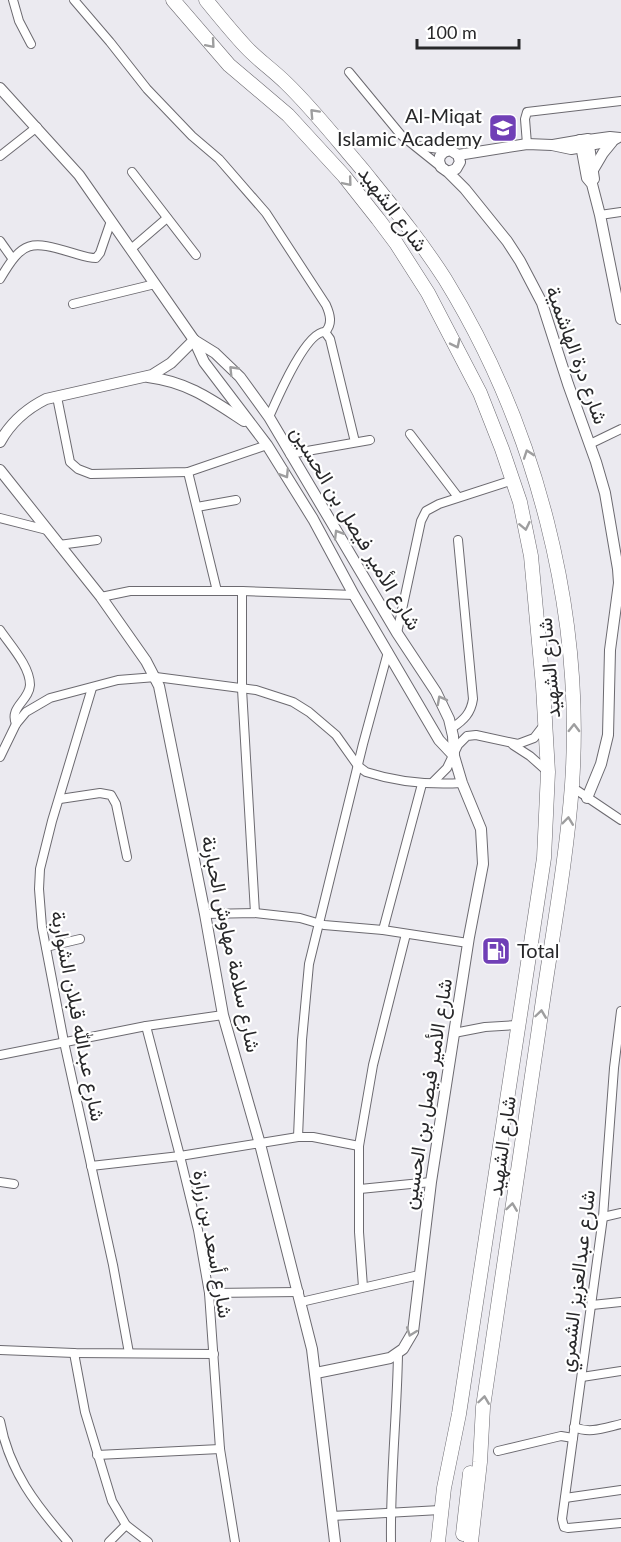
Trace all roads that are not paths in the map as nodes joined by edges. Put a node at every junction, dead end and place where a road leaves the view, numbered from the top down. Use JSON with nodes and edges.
{"nodes":[{"id":1,"x":13,"y":0,"type":"edge"},
{"id":2,"x":74,"y":0,"type":"edge"},
{"id":3,"x":173,"y":0,"type":"edge"},
{"id":4,"x":206,"y":0,"type":"edge"},
{"id":5,"x":213,"y":0,"type":"edge"},
{"id":6,"x":219,"y":16,"type":"junction"},
{"id":7,"x":32,"y":44,"type":"dead end"},
{"id":8,"x":349,"y":72,"type":"dead end"},
{"id":9,"x":0,"y":87,"type":"edge"},
{"id":10,"x":621,"y":101,"type":"edge"},
{"id":11,"x":37,"y":127,"type":"junction"},
{"id":12,"x":618,"y":139,"type":"edge"},
{"id":13,"x":585,"y":143,"type":"junction"},
{"id":14,"x":528,"y":144,"type":"junction"},
{"id":15,"x":414,"y":146,"type":"junction"},
{"id":16,"x":447,"y":150,"type":"junction"},
{"id":17,"x":0,"y":156,"type":"edge"},
{"id":18,"x":453,"y":165,"type":"junction"},
{"id":19,"x":593,"y":171,"type":"junction"},
{"id":20,"x":132,"y":172,"type":"dead end"},
{"id":21,"x":592,"y":184,"type":"junction"},
{"id":22,"x":621,"y":212,"type":"edge"},
{"id":23,"x":600,"y":216,"type":"junction"},
{"id":24,"x":168,"y":218,"type":"junction"},
{"id":25,"x":111,"y":221,"type":"junction"},
{"id":26,"x":0,"y":241,"type":"edge"},
{"id":27,"x":131,"y":249,"type":"junction"},
{"id":28,"x":196,"y":255,"type":"dead end"},
{"id":29,"x":12,"y":258,"type":"junction"},
{"id":30,"x":0,"y":279,"type":"edge"},
{"id":31,"x":155,"y":284,"type":"junction"},
{"id":32,"x":619,"y":294,"type":"edge"},
{"id":33,"x":73,"y":304,"type":"dead end"},
{"id":34,"x":621,"y":319,"type":"edge"},
{"id":35,"x":325,"y":332,"type":"junction"},
{"id":36,"x":194,"y":339,"type":"junction"},
{"id":37,"x":145,"y":377,"type":"junction"},
{"id":38,"x":57,"y":397,"type":"junction"},
{"id":39,"x":268,"y":417,"type":"junction"},
{"id":40,"x":251,"y":425,"type":"junction"},
{"id":41,"x":621,"y":429,"type":"edge"},
{"id":42,"x":410,"y":434,"type":"dead end"},
{"id":43,"x":370,"y":440,"type":"dead end"},
{"id":44,"x":0,"y":442,"type":"edge"},
{"id":45,"x":355,"y":442,"type":"junction"},
{"id":46,"x":590,"y":444,"type":"junction"},
{"id":47,"x":267,"y":445,"type":"junction"},
{"id":48,"x":290,"y":454,"type":"junction"},
{"id":49,"x":0,"y":470,"type":"edge"},
{"id":50,"x":188,"y":472,"type":"junction"},
{"id":51,"x":513,"y":480,"type":"junction"},
{"id":52,"x":458,"y":497,"type":"junction"},
{"id":53,"x":236,"y":500,"type":"dead end"},
{"id":54,"x":197,"y":507,"type":"junction"},
{"id":55,"x":0,"y":518,"type":"edge"},
{"id":56,"x":47,"y":530,"type":"junction"},
{"id":57,"x":97,"y":540,"type":"dead end"},
{"id":58,"x":458,"y":540,"type":"dead end"},
{"id":59,"x":59,"y":545,"type":"junction"},
{"id":60,"x":217,"y":591,"type":"junction"},
{"id":61,"x":242,"y":591,"type":"junction"},
{"id":62,"x":354,"y":595,"type":"junction"},
{"id":63,"x":101,"y":597,"type":"junction"},
{"id":64,"x":0,"y":630,"type":"edge"},
{"id":65,"x":397,"y":633,"type":"junction"},
{"id":66,"x":388,"y":652,"type":"junction"},
{"id":67,"x":156,"y":677,"type":"junction"},
{"id":68,"x":92,"y":687,"type":"junction"},
{"id":69,"x":242,"y":688,"type":"junction"},
{"id":70,"x":16,"y":724,"type":"junction"},
{"id":71,"x":545,"y":725,"type":"junction"},
{"id":72,"x":452,"y":728,"type":"junction"},
{"id":73,"x":510,"y":744,"type":"junction"},
{"id":74,"x":0,"y":756,"type":"edge"},
{"id":75,"x":454,"y":756,"type":"junction"},
{"id":76,"x":358,"y":766,"type":"junction"},
{"id":77,"x":548,"y":772,"type":"junction"},
{"id":78,"x":434,"y":782,"type":"junction"},
{"id":79,"x":462,"y":783,"type":"junction"},
{"id":80,"x":422,"y":784,"type":"junction"},
{"id":81,"x":572,"y":787,"type":"junction"},
{"id":82,"x":587,"y":798,"type":"junction"},
{"id":83,"x":60,"y":799,"type":"junction"},
{"id":84,"x":621,"y":820,"type":"edge"},
{"id":85,"x":127,"y":857,"type":"dead end"},
{"id":86,"x":255,"y":913,"type":"junction"},
{"id":87,"x":205,"y":914,"type":"junction"},
{"id":88,"x":317,"y":923,"type":"junction"},
{"id":89,"x":383,"y":930,"type":"junction"},
{"id":90,"x":406,"y":934,"type":"junction"},
{"id":91,"x":80,"y":939,"type":"dead end"},
{"id":92,"x":468,"y":943,"type":"junction"},
{"id":93,"x":46,"y":947,"type":"junction"},
{"id":94,"x":621,"y":1011,"type":"edge"},
{"id":95,"x":223,"y":1015,"type":"junction"},
{"id":96,"x":517,"y":1025,"type":"junction"},
{"id":97,"x":146,"y":1026,"type":"junction"},
{"id":98,"x":454,"y":1033,"type":"junction"},
{"id":99,"x":64,"y":1042,"type":"junction"},
{"id":100,"x":0,"y":1055,"type":"edge"},
{"id":101,"x":614,"y":1068,"type":"junction"},
{"id":102,"x":621,"y":1083,"type":"edge"},
{"id":103,"x":298,"y":1137,"type":"junction"},
{"id":104,"x":260,"y":1144,"type":"junction"},
{"id":105,"x":359,"y":1146,"type":"junction"},
{"id":106,"x":180,"y":1156,"type":"junction"},
{"id":107,"x":92,"y":1166,"type":"junction"},
{"id":108,"x":0,"y":1182,"type":"edge"},
{"id":109,"x":431,"y":1182,"type":"junction"},
{"id":110,"x":14,"y":1184,"type":"dead end"},
{"id":111,"x":360,"y":1189,"type":"junction"},
{"id":112,"x":621,"y":1213,"type":"edge"},
{"id":113,"x":603,"y":1217,"type":"junction"},
{"id":114,"x":419,"y":1275,"type":"junction"},
{"id":115,"x":363,"y":1287,"type":"junction"},
{"id":116,"x":209,"y":1293,"type":"junction"},
{"id":117,"x":300,"y":1297,"type":"junction"},
{"id":118,"x":621,"y":1302,"type":"edge"},
{"id":119,"x":592,"y":1305,"type":"junction"},
{"id":120,"x":0,"y":1350,"type":"edge"},
{"id":121,"x":74,"y":1353,"type":"junction"},
{"id":122,"x":129,"y":1353,"type":"junction"},
{"id":123,"x":214,"y":1354,"type":"junction"},
{"id":124,"x":398,"y":1354,"type":"junction"},
{"id":125,"x":621,"y":1371,"type":"edge"},
{"id":126,"x":316,"y":1373,"type":"junction"},
{"id":127,"x":582,"y":1377,"type":"junction"},
{"id":128,"x":459,"y":1414,"type":"junction"},
{"id":129,"x":0,"y":1421,"type":"edge"},
{"id":130,"x":621,"y":1424,"type":"edge"},
{"id":131,"x":574,"y":1427,"type":"junction"},
{"id":132,"x":573,"y":1438,"type":"junction"},
{"id":133,"x":2,"y":1439,"type":"edge"},
{"id":134,"x":481,"y":1439,"type":"junction"},
{"id":135,"x":220,"y":1449,"type":"junction"},
{"id":136,"x":498,"y":1450,"type":"dead end"},
{"id":137,"x":97,"y":1455,"type":"junction"},
{"id":138,"x":621,"y":1490,"type":"edge"},
{"id":139,"x":565,"y":1498,"type":"junction"},
{"id":140,"x":440,"y":1510,"type":"junction"},
{"id":141,"x":390,"y":1513,"type":"junction"},
{"id":142,"x":332,"y":1516,"type":"junction"},
{"id":143,"x":621,"y":1523,"type":"edge"},
{"id":144,"x":126,"y":1526,"type":"junction"},
{"id":145,"x":69,"y":1542,"type":"edge"},
{"id":146,"x":109,"y":1542,"type":"edge"},
{"id":147,"x":148,"y":1542,"type":"edge"},
{"id":148,"x":235,"y":1542,"type":"edge"},
{"id":149,"x":335,"y":1542,"type":"edge"},
{"id":150,"x":391,"y":1542,"type":"edge"},
{"id":151,"x":438,"y":1542,"type":"edge"},
{"id":152,"x":447,"y":1542,"type":"edge"},
{"id":153,"x":462,"y":1542,"type":"edge"},
{"id":154,"x":471,"y":1542,"type":"edge"}],
"edges":[{"from":1,"to":7,"type":"street"},
{"from":2,"to":35,"type":"street"},
{"from":3,"to":51,"type":"highway","name":"شارع الشهيد","one_way":true},
{"from":4,"to":6,"type":"highway","name":"شارع الشهيد"},
{"from":5,"to":6,"type":"highway"},
{"from":81,"to":6,"type":"highway","name":"شارع الشهيد","one_way":true},
{"from":8,"to":15,"type":"street"},
{"from":9,"to":11,"type":"street","name":"شارع الأمير فيصل بن الحسين"},
{"from":10,"to":14,"type":"street"},
{"from":11,"to":17,"type":"street"},
{"from":11,"to":25,"type":"street","name":"شارع الأمير فيصل بن الحسين"},
{"from":12,"to":13,"type":"street"},
{"from":12,"to":19,"type":"street"},
{"from":13,"to":14,"type":"street"},
{"from":13,"to":19,"type":"street"},
{"from":13,"to":21,"type":"street"},
{"from":14,"to":18,"type":"street"},
{"from":15,"to":16,"type":"street"},
{"from":15,"to":18,"type":"street"},
{"from":16,"to":18,"type":"street"},
{"from":16,"to":18,"type":"street"},
{"from":18,"to":46,"type":"street","name":"شارع درة الهاشمية"},
{"from":19,"to":21,"type":"street"},
{"from":20,"to":24,"type":"street"},
{"from":21,"to":23,"type":"street"},
{"from":22,"to":23,"type":"street"},
{"from":23,"to":32,"type":"street"},
{"from":24,"to":27,"type":"street"},
{"from":24,"to":28,"type":"street"},
{"from":25,"to":27,"type":"street","name":"شارع الأمير فيصل بن الحسين"},
{"from":25,"to":29,"type":"street"},
{"from":26,"to":29,"type":"street"},
{"from":27,"to":31,"type":"street","name":"شارع الأمير فيصل بن الحسين"},
{"from":29,"to":30,"type":"street"},
{"from":31,"to":33,"type":"street"},
{"from":31,"to":36,"type":"street","name":"شارع الأمير فيصل بن الحسين"},
{"from":32,"to":34,"type":"street"},
{"from":35,"to":39,"type":"street"},
{"from":35,"to":45,"type":"street"},
{"from":36,"to":37,"type":"street"},
{"from":39,"to":36,"type":"street","name":"شارع الأمير فيصل بن الحسين","one_way":true},
{"from":36,"to":40,"type":"street","name":"شارع الأمير فيصل بن الحسين"},
{"from":37,"to":38,"type":"street"},
{"from":37,"to":40,"type":"street"},
{"from":38,"to":44,"type":"street"},
{"from":38,"to":50,"type":"street"},
{"from":39,"to":48,"type":"street","name":"شارع الأمير فيصل بن الحسين"},
{"from":40,"to":47,"type":"street","name":"شارع الأمير فيصل بن الحسين"},
{"from":41,"to":46,"type":"street"},
{"from":42,"to":52,"type":"street"},
{"from":43,"to":45,"type":"street"},
{"from":45,"to":48,"type":"street"},
{"from":46,"to":82,"type":"street","name":"شارع درة الهاشمية"},
{"from":47,"to":50,"type":"street"},
{"from":47,"to":62,"type":"street","name":"شارع الأمير فيصل بن الحسين","one_way":true},
{"from":65,"to":48,"type":"street","name":"شارع الأمير فيصل بن الحسين","one_way":true},
{"from":49,"to":56,"type":"street","name":"شارع سلامة مهاوش الحبارنة"},
{"from":50,"to":54,"type":"street"},
{"from":51,"to":52,"type":"street"},
{"from":51,"to":71,"type":"highway","name":"شارع الشهيد","one_way":true},
{"from":52,"to":65,"type":"street"},
{"from":53,"to":54,"type":"street"},
{"from":54,"to":60,"type":"street"},
{"from":55,"to":56,"type":"street"},
{"from":56,"to":59,"type":"street","name":"شارع سلامة مهاوش الحبارنة"},
{"from":57,"to":59,"type":"street"},
{"from":58,"to":72,"type":"street"},
{"from":59,"to":63,"type":"street","name":"شارع سلامة مهاوش الحبارنة"},
{"from":60,"to":61,"type":"street"},
{"from":60,"to":63,"type":"street"},
{"from":61,"to":62,"type":"street"},
{"from":61,"to":69,"type":"street"},
{"from":62,"to":66,"type":"street","name":"شارع الأمير فيصل بن الحسين"},
{"from":63,"to":67,"type":"street","name":"شارع سلامة مهاوش الحبارنة"},
{"from":64,"to":70,"type":"street"},
{"from":72,"to":65,"type":"street","name":"شارع الأمير فيصل بن الحسين","one_way":true},
{"from":66,"to":75,"type":"street","name":"شارع الأمير فيصل بن الحسين"},
{"from":66,"to":76,"type":"street"},
{"from":67,"to":68,"type":"street"},
{"from":67,"to":69,"type":"street"},
{"from":67,"to":87,"type":"street","name":"شارع سلامة مهاوش الحبارنة"},
{"from":68,"to":70,"type":"street"},
{"from":68,"to":83,"type":"street","name":"شارع عبدالله قبلان الشواربة"},
{"from":69,"to":76,"type":"street"},
{"from":69,"to":86,"type":"street"},
{"from":70,"to":74,"type":"street"},
{"from":71,"to":73,"type":"street"},
{"from":71,"to":77,"type":"highway","name":"شارع الشهيد"},
{"from":72,"to":75,"type":"street","name":"شارع الأمير فيصل بن الحسين"},
{"from":73,"to":75,"type":"street"},
{"from":73,"to":77,"type":"street"},
{"from":75,"to":78,"type":"street"},
{"from":75,"to":79,"type":"street","name":"شارع الأمير فيصل بن الحسين"},
{"from":76,"to":80,"type":"street"},
{"from":76,"to":88,"type":"street"},
{"from":77,"to":96,"type":"highway","name":"شارع الشهيد"},
{"from":78,"to":79,"type":"street"},
{"from":78,"to":80,"type":"street"},
{"from":79,"to":92,"type":"street","name":"شارع الأمير فيصل بن الحسين"},
{"from":80,"to":89,"type":"street"},
{"from":81,"to":82,"type":"street"},
{"from":134,"to":81,"type":"highway","name":"شارع الشهيد","one_way":true},
{"from":82,"to":84,"type":"street"},
{"from":83,"to":85,"type":"street"},
{"from":83,"to":93,"type":"street","name":"شارع عبدالله قبلان الشواربة"},
{"from":86,"to":87,"type":"street"},
{"from":86,"to":88,"type":"street"},
{"from":87,"to":95,"type":"street","name":"شارع سلامة مهاوش الحبارنة"},
{"from":88,"to":89,"type":"street"},
{"from":88,"to":103,"type":"street"},
{"from":89,"to":90,"type":"street"},
{"from":90,"to":92,"type":"street"},
{"from":90,"to":105,"type":"street"},
{"from":91,"to":93,"type":"street"},
{"from":92,"to":98,"type":"street","name":"شارع الأمير فيصل بن الحسين"},
{"from":93,"to":99,"type":"street","name":"شارع عبدالله قبلان الشواربة"},
{"from":94,"to":101,"type":"street","name":"شارع عبدالعزيز الشمري"},
{"from":95,"to":97,"type":"street"},
{"from":95,"to":104,"type":"street","name":"شارع سلامة مهاوش الحبارنة"},
{"from":96,"to":98,"type":"street"},
{"from":96,"to":128,"type":"highway","name":"شارع الشهيد"},
{"from":97,"to":99,"type":"street"},
{"from":97,"to":106,"type":"street","name":"شارع أسعد بن زرارة"},
{"from":98,"to":109,"type":"street","name":"شارع الأمير فيصل بن الحسين"},
{"from":99,"to":100,"type":"street"},
{"from":99,"to":107,"type":"street","name":"شارع عبدالله قبلان الشواربة"},
{"from":101,"to":102,"type":"street"},
{"from":101,"to":113,"type":"street","name":"شارع عبدالعزيز الشمري"},
{"from":103,"to":104,"type":"street"},
{"from":103,"to":105,"type":"street"},
{"from":104,"to":106,"type":"street"},
{"from":104,"to":117,"type":"street","name":"شارع سلامة مهاوش الحبارنة"},
{"from":105,"to":111,"type":"street"},
{"from":106,"to":107,"type":"street"},
{"from":106,"to":116,"type":"street","name":"شارع أسعد بن زرارة"},
{"from":107,"to":122,"type":"street","name":"شارع عبدالله قبلان الشواربة"},
{"from":108,"to":110,"type":"street"},
{"from":109,"to":111,"type":"street"},
{"from":109,"to":114,"type":"street","name":"شارع الأمير فيصل بن الحسين"},
{"from":111,"to":115,"type":"street"},
{"from":112,"to":113,"type":"street"},
{"from":113,"to":119,"type":"street","name":"شارع عبدالعزيز الشمري"},
{"from":114,"to":115,"type":"street"},
{"from":114,"to":124,"type":"street","name":"شارع الأمير فيصل بن الحسين","one_way":true},
{"from":115,"to":117,"type":"street"},
{"from":116,"to":117,"type":"street"},
{"from":116,"to":123,"type":"street","name":"شارع أسعد بن زرارة"},
{"from":117,"to":126,"type":"street","name":"شارع سلامة مهاوش الحبارنة"},
{"from":118,"to":119,"type":"street"},
{"from":119,"to":127,"type":"street","name":"شارع عبدالعزيز الشمري"},
{"from":120,"to":121,"type":"street"},
{"from":121,"to":122,"type":"street"},
{"from":121,"to":137,"type":"street"},
{"from":122,"to":123,"type":"street"},
{"from":123,"to":135,"type":"street","name":"شارع أسعد بن زرارة"},
{"from":124,"to":126,"type":"street"},
{"from":124,"to":141,"type":"street"},
{"from":125,"to":127,"type":"street"},
{"from":126,"to":142,"type":"street","name":"شارع سلامة مهاوش الحبارنة"},
{"from":127,"to":131,"type":"street","name":"شارع عبدالعزيز الشمري"},
{"from":128,"to":140,"type":"highway","name":"شارع الشهيد"},
{"from":128,"to":152,"type":"highway","name":"شارع الشهيد"},
{"from":129,"to":133,"type":"street"},
{"from":130,"to":131,"type":"street"},
{"from":131,"to":132,"type":"street","name":"شارع عبدالعزيز الشمري"},
{"from":132,"to":136,"type":"street"},
{"from":132,"to":139,"type":"street","name":"شارع عبدالعزيز الشمري"},
{"from":133,"to":145,"type":"street"},
{"from":134,"to":153,"type":"highway","name":"شارع الشهيد"},
{"from":134,"to":154,"type":"highway","name":"شارع الشهيد"},
{"from":135,"to":137,"type":"street"},
{"from":135,"to":148,"type":"street","name":"شارع أسعد بن زرارة"},
{"from":137,"to":144,"type":"street"},
{"from":138,"to":139,"type":"street"},
{"from":139,"to":143,"type":"street","name":"شارع عبدالعزيز الشمري"},
{"from":140,"to":141,"type":"street"},
{"from":140,"to":151,"type":"highway","name":"شارع الشهيد"},
{"from":141,"to":142,"type":"street"},
{"from":141,"to":150,"type":"street"},
{"from":142,"to":149,"type":"street","name":"شارع سلامة مهاوش الحبارنة"},
{"from":144,"to":146,"type":"street"},
{"from":144,"to":147,"type":"street"}]}
